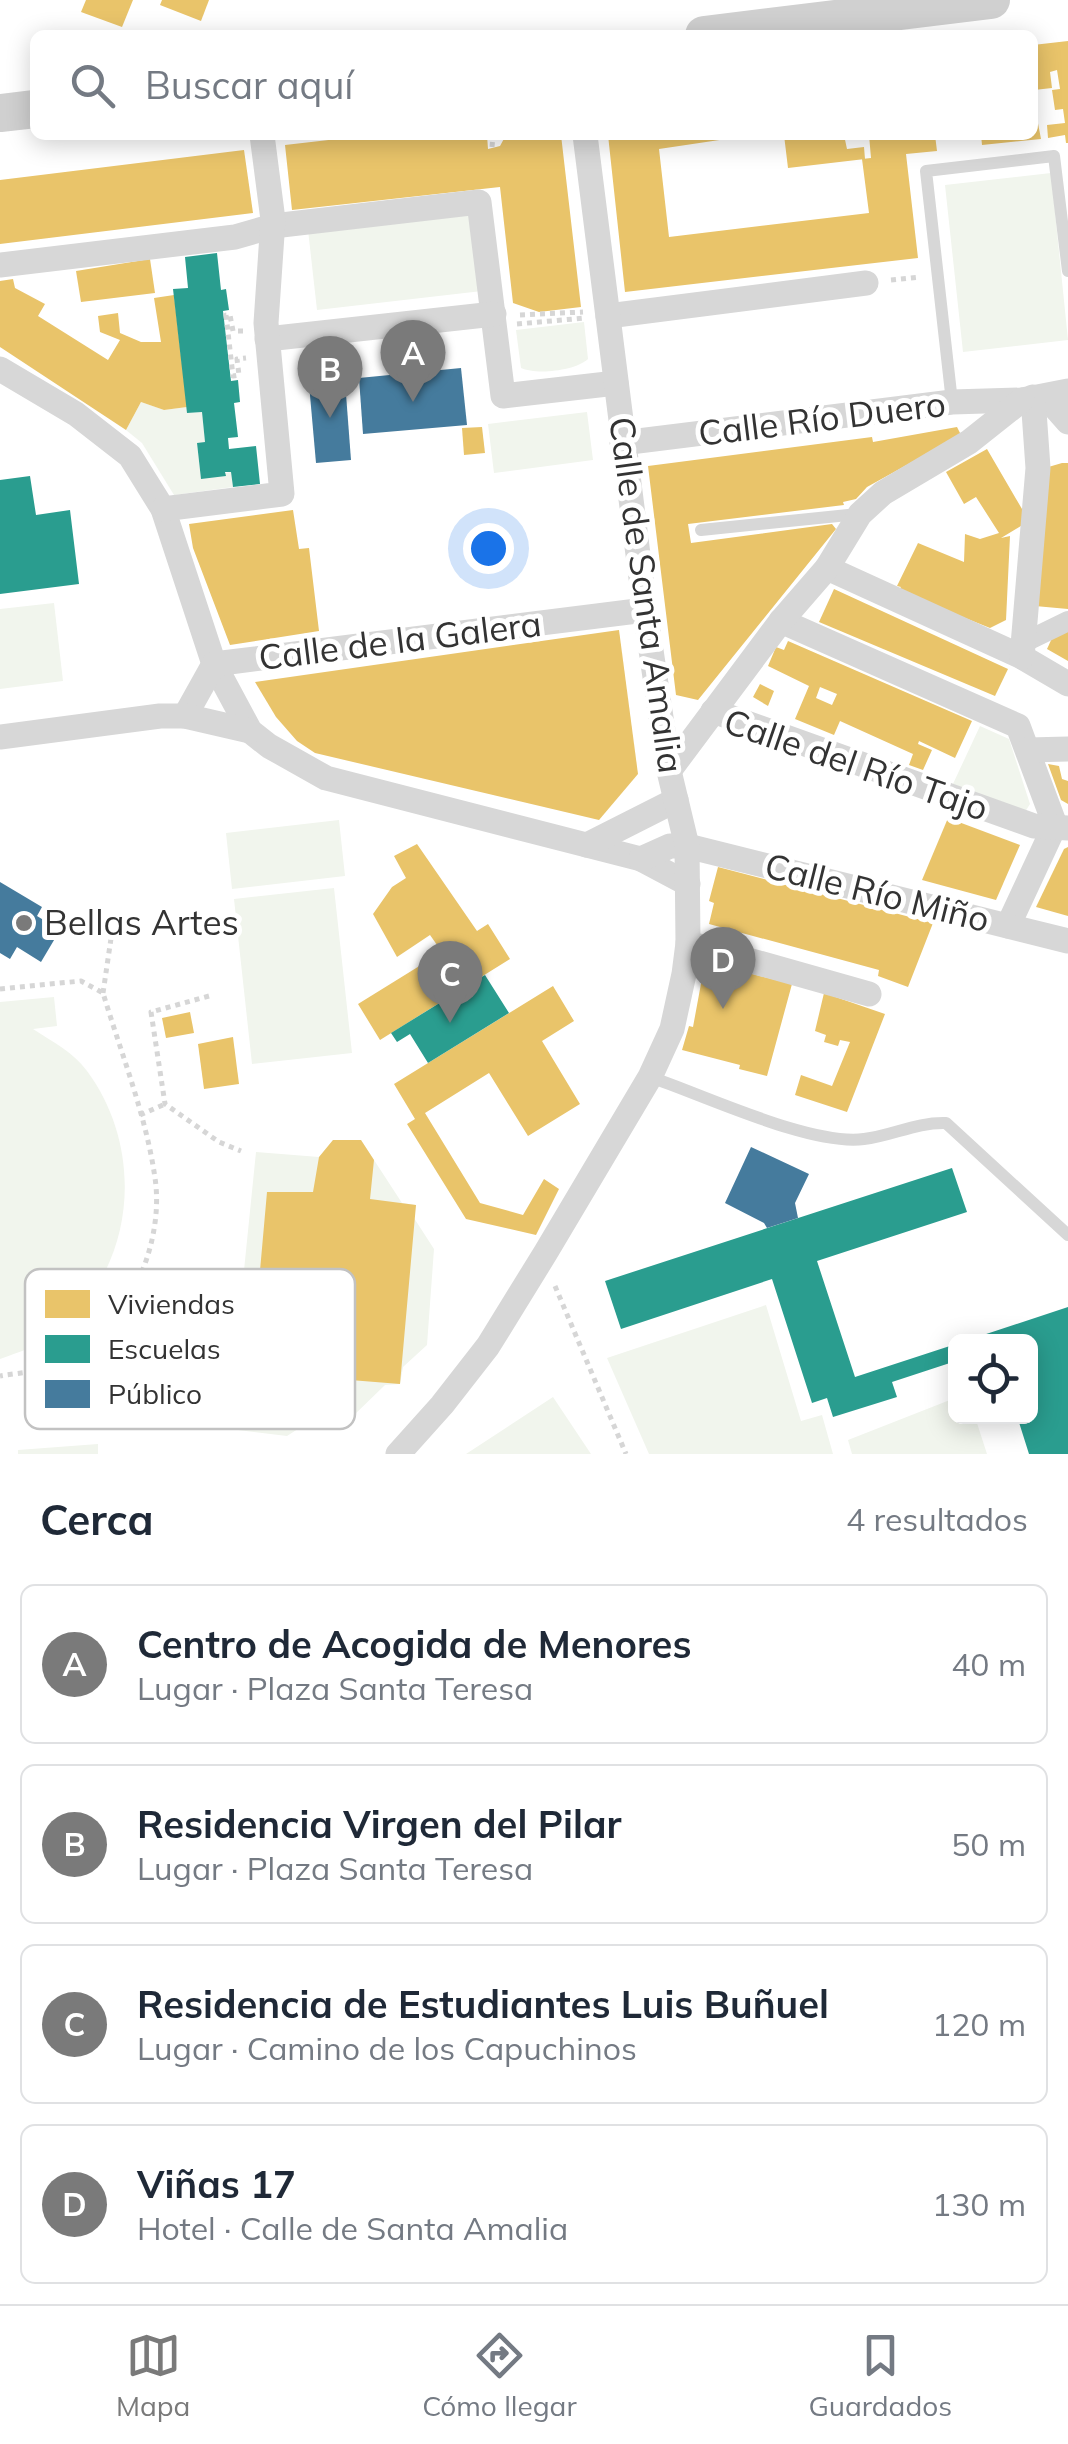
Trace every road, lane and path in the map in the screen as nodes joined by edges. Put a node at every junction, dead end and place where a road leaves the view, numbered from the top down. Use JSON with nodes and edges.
{"nodes":[{"id":1,"x":991,"y":0,"type":"edge"},
{"id":2,"x":906,"y":5,"type":"edge"},
{"id":3,"x":818,"y":11,"type":"edge"},
{"id":4,"x":728,"y":30,"type":"edge"},
{"id":5,"x":30,"y":110,"type":"edge"},
{"id":6,"x":0,"y":113,"type":"edge"},
{"id":7,"x":263,"y":140,"type":"edge"},
{"id":8,"x":493,"y":140,"type":"edge"},
{"id":9,"x":585,"y":140,"type":"edge"},
{"id":10,"x":492,"y":147,"type":"dead end"},
{"id":11,"x":272,"y":226,"type":"junction"},
{"id":12,"x":1068,"y":263,"type":"edge"},
{"id":13,"x":0,"y":265,"type":"edge"},
{"id":14,"x":1068,"y":272,"type":"edge"},
{"id":15,"x":866,"y":283,"type":"dead end"},
{"id":16,"x":498,"y":314,"type":"junction"},
{"id":17,"x":598,"y":317,"type":"junction"},
{"id":18,"x":266,"y":330,"type":"junction"},
{"id":19,"x":236,"y":345,"type":"dead end"},
{"id":20,"x":0,"y":369,"type":"edge"},
{"id":21,"x":616,"y":384,"type":"junction"},
{"id":22,"x":1042,"y":396,"type":"edge"},
{"id":23,"x":952,"y":402,"type":"junction"},
{"id":24,"x":1068,"y":422,"type":"edge"},
{"id":25,"x":622,"y":443,"type":"junction"},
{"id":26,"x":163,"y":508,"type":"junction"},
{"id":27,"x":860,"y":514,"type":"junction"},
{"id":28,"x":701,"y":530,"type":"dead end"},
{"id":29,"x":827,"y":568,"type":"junction"},
{"id":30,"x":646,"y":610,"type":"junction"},
{"id":31,"x":780,"y":621,"type":"junction"},
{"id":32,"x":1068,"y":621,"type":"edge"},
{"id":33,"x":1024,"y":650,"type":"junction"},
{"id":34,"x":214,"y":664,"type":"junction"},
{"id":35,"x":1068,"y":684,"type":"edge"},
{"id":36,"x":713,"y":711,"type":"junction"},
{"id":37,"x":184,"y":716,"type":"junction"},
{"id":38,"x":250,"y":731,"type":"junction"},
{"id":39,"x":0,"y":737,"type":"edge"},
{"id":40,"x":1068,"y":749,"type":"edge"},
{"id":41,"x":1028,"y":750,"type":"junction"},
{"id":42,"x":669,"y":771,"type":"junction"},
{"id":43,"x":676,"y":800,"type":"junction"},
{"id":44,"x":1062,"y":826,"type":"edge"},
{"id":45,"x":587,"y":845,"type":"junction"},
{"id":46,"x":686,"y":846,"type":"junction"},
{"id":47,"x":642,"y":859,"type":"junction"},
{"id":48,"x":688,"y":884,"type":"junction"},
{"id":49,"x":114,"y":918,"type":"dead end"},
{"id":50,"x":1008,"y":926,"type":"junction"},
{"id":51,"x":1068,"y":941,"type":"edge"},
{"id":52,"x":688,"y":942,"type":"junction"},
{"id":53,"x":0,"y":989,"type":"edge"},
{"id":54,"x":103,"y":993,"type":"junction"},
{"id":55,"x":869,"y":994,"type":"dead end"},
{"id":56,"x":210,"y":996,"type":"dead end"},
{"id":57,"x":650,"y":1077,"type":"junction"},
{"id":58,"x":165,"y":1104,"type":"junction"},
{"id":59,"x":140,"y":1114,"type":"junction"},
{"id":60,"x":242,"y":1151,"type":"dead end"},
{"id":61,"x":1068,"y":1236,"type":"edge"},
{"id":62,"x":142,"y":1269,"type":"edge"},
{"id":63,"x":516,"y":1300,"type":"junction"},
{"id":64,"x":25,"y":1371,"type":"edge"},
{"id":65,"x":0,"y":1376,"type":"edge"},
{"id":66,"x":398,"y":1454,"type":"edge"},
{"id":67,"x":626,"y":1454,"type":"edge"}],
"edges":[{"from":1,"to":2,"type":"main road"},
{"from":2,"to":3,"type":"main road"},
{"from":3,"to":4,"type":"main road"},
{"from":5,"to":6,"type":"main road"},
{"from":7,"to":11,"type":"street"},
{"from":8,"to":10,"type":"path"},
{"from":9,"to":17,"type":"street","name":"Calle de Santa Amalia"},
{"from":11,"to":13,"type":"street"},
{"from":11,"to":16,"type":"street"},
{"from":11,"to":18,"type":"street"},
{"from":12,"to":14,"type":"lane"},
{"from":12,"to":23,"type":"lane"},
{"from":15,"to":17,"type":"street"},
{"from":16,"to":17,"type":"path"},
{"from":16,"to":17,"type":"path"},
{"from":16,"to":18,"type":"street"},
{"from":16,"to":21,"type":"street"},
{"from":17,"to":21,"type":"street","name":"Calle de Santa Amalia"},
{"from":18,"to":19,"type":"path"},
{"from":18,"to":26,"type":"street"},
{"from":20,"to":26,"type":"street"},
{"from":21,"to":25,"type":"street","name":"Calle de Santa Amalia"},
{"from":22,"to":23,"type":"street","name":"Calle Río Duero"},
{"from":22,"to":24,"type":"street"},
{"from":22,"to":27,"type":"street"},
{"from":22,"to":33,"type":"street"},
{"from":23,"to":25,"type":"street","name":"Calle Río Duero"},
{"from":25,"to":30,"type":"street","name":"Calle de Santa Amalia"},
{"from":26,"to":34,"type":"street"},
{"from":27,"to":28,"type":"lane"},
{"from":27,"to":29,"type":"street"},
{"from":29,"to":31,"type":"street"},
{"from":29,"to":33,"type":"street"},
{"from":30,"to":34,"type":"street","name":"Calle de la Galera"},
{"from":30,"to":42,"type":"street","name":"Calle de Santa Amalia"},
{"from":31,"to":36,"type":"street"},
{"from":31,"to":41,"type":"street"},
{"from":32,"to":33,"type":"street"},
{"from":33,"to":35,"type":"street"},
{"from":34,"to":37,"type":"street","name":"Calle de la Galera"},
{"from":34,"to":38,"type":"street"},
{"from":36,"to":42,"type":"street","name":"Calle del Río Tajo"},
{"from":36,"to":44,"type":"street","name":"Calle del Río Tajo"},
{"from":37,"to":38,"type":"street"},
{"from":37,"to":39,"type":"street"},
{"from":38,"to":45,"type":"street"},
{"from":40,"to":41,"type":"street"},
{"from":41,"to":44,"type":"street"},
{"from":42,"to":43,"type":"street","name":"Calle de Santa Amalia"},
{"from":43,"to":45,"type":"street"},
{"from":43,"to":46,"type":"street","name":"Calle de Santa Amalia"},
{"from":44,"to":50,"type":"street"},
{"from":45,"to":47,"type":"street"},
{"from":46,"to":47,"type":"street"},
{"from":46,"to":48,"type":"street","name":"Calle de Santa Amalia"},
{"from":46,"to":50,"type":"street","name":"Calle Río Miño"},
{"from":47,"to":48,"type":"street"},
{"from":48,"to":52,"type":"street","name":"Calle de Santa Amalia"},
{"from":49,"to":54,"type":"path"},
{"from":50,"to":51,"type":"street","name":"Calle Río Miño"},
{"from":52,"to":55,"type":"street"},
{"from":52,"to":57,"type":"street","name":"Calle de Santa Amalia"},
{"from":53,"to":54,"type":"path"},
{"from":54,"to":59,"type":"path"},
{"from":56,"to":58,"type":"path"},
{"from":57,"to":61,"type":"lane"},
{"from":57,"to":63,"type":"street","name":"Calle de Santa Amalia"},
{"from":58,"to":59,"type":"path"},
{"from":58,"to":60,"type":"path"},
{"from":59,"to":62,"type":"path"},
{"from":63,"to":66,"type":"street","name":"Calle de Santa Amalia"},
{"from":63,"to":67,"type":"path"},
{"from":64,"to":65,"type":"path"}]}
